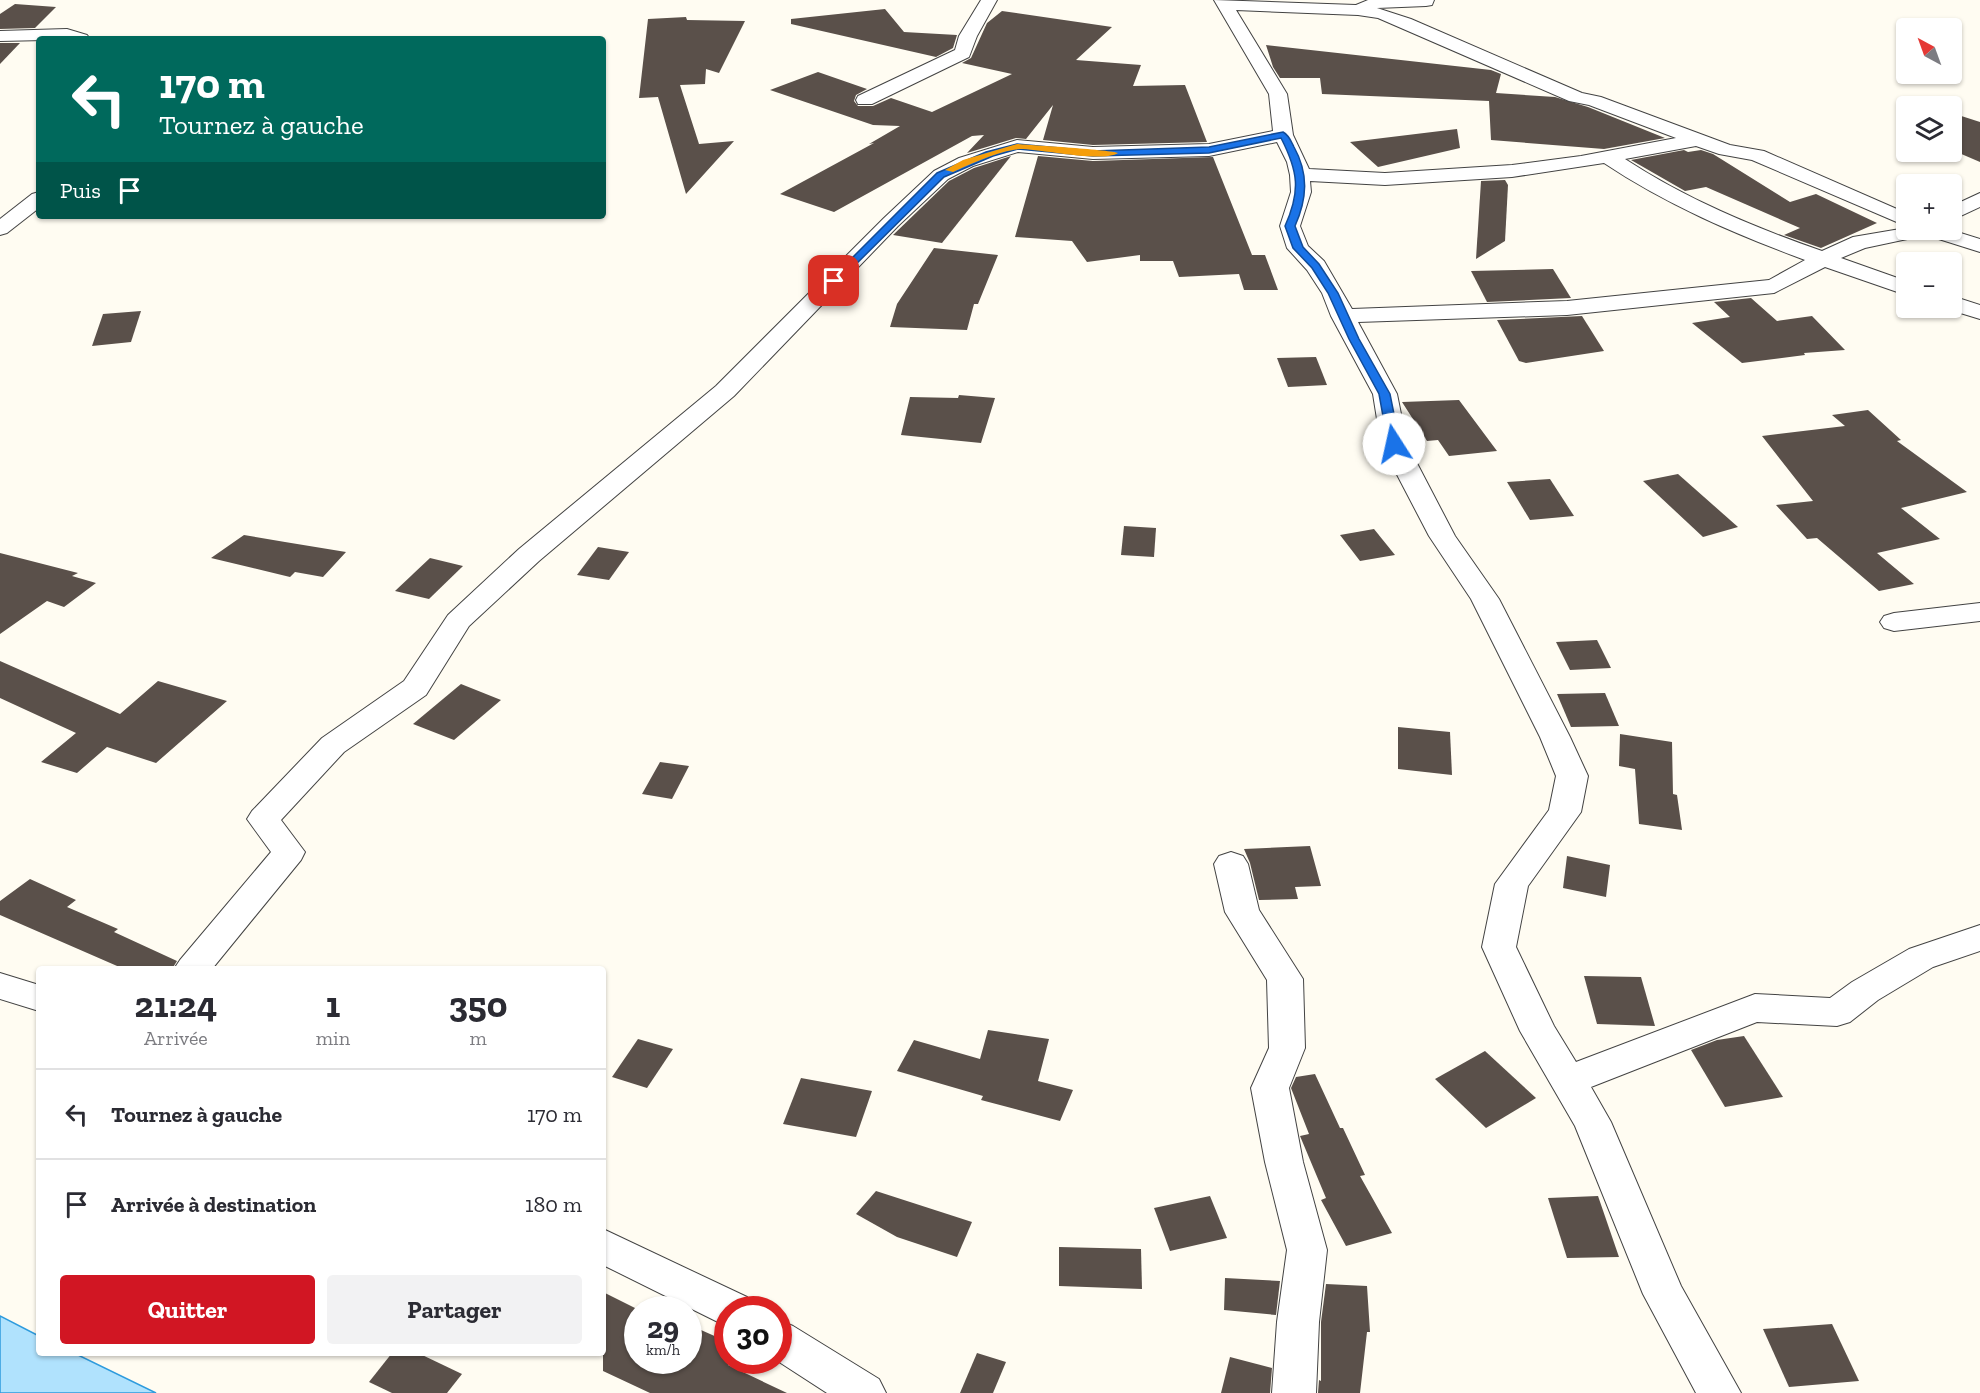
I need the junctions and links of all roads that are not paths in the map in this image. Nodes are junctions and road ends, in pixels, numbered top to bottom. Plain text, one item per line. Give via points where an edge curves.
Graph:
1 (989, 0) edge
2 (1426, 1) edge
3 (1223, 2) edge
4 (1368, 4) edge
5 (0, 36) edge
6 (73, 36) edge
7 (865, 100) dead end
8 (1283, 135) junction
9 (1700, 139) junction
10 (1606, 156) junction
11 (1300, 175) junction
12 (1980, 199) edge
13 (36, 200) edge
14 (1962, 209) edge
15 (1896, 216) edge
16 (0, 229) edge
17 (1896, 237) edge
18 (1962, 240) edge
19 (1980, 246) edge
20 (1825, 260) junction
21 (1896, 285) edge
22 (1962, 306) edge
23 (1980, 312) edge
24 (1342, 316) junction
25 (1980, 612) edge
26 (1894, 622) dead end
27 (1231, 864) dead end
28 (1980, 938) edge
29 (194, 966) edge
30 (0, 986) edge
31 (36, 997) edge
32 (1568, 1081) junction
33 (606, 1247) edge
34 (714, 1301) edge
35 (792, 1348) edge
36 (864, 1393) edge
37 (1294, 1393) edge
38 (1719, 1393) edge

1 - 7 street via 963,53
2 - 4 street
3 - 4 street
3 - 8 street via 1278,94
4 - 9 street via 1382,14 1576,98
5 - 6 street
8 - 11 street via 1298,162
8 - 29 street via 1209,150 1093,153 1017,146 966,162 941,175 725,391 529,555 458,621 415,688 333,745 263,819 289,852
9 - 10 street
9 - 15 street via 1726,150 1757,155
10 - 11 street via 1512,171 1384,179
10 - 20 street via 1681,200
11 - 24 street via 1301,192 1290,226 1298,248 1316,266
12 - 14 street
13 - 16 street
17 - 20 street via 1861,242
18 - 19 street
20 - 21 street
20 - 24 street via 1774,286 1578,307
22 - 23 street
24 - 32 street via 1385,394 1394,444 1442,536 1485,598 1572,776 1565,812 1512,884 1499,947 1538,1031
25 - 26 street
27 - 37 street via 1242,912 1285,979 1287,1048 1270,1088 1307,1250
28 - 32 street via 1921,958 1837,1012 1755,1008
30 - 31 street
32 - 38 street via 1592,1122 1664,1294
33 - 34 street
35 - 36 street

